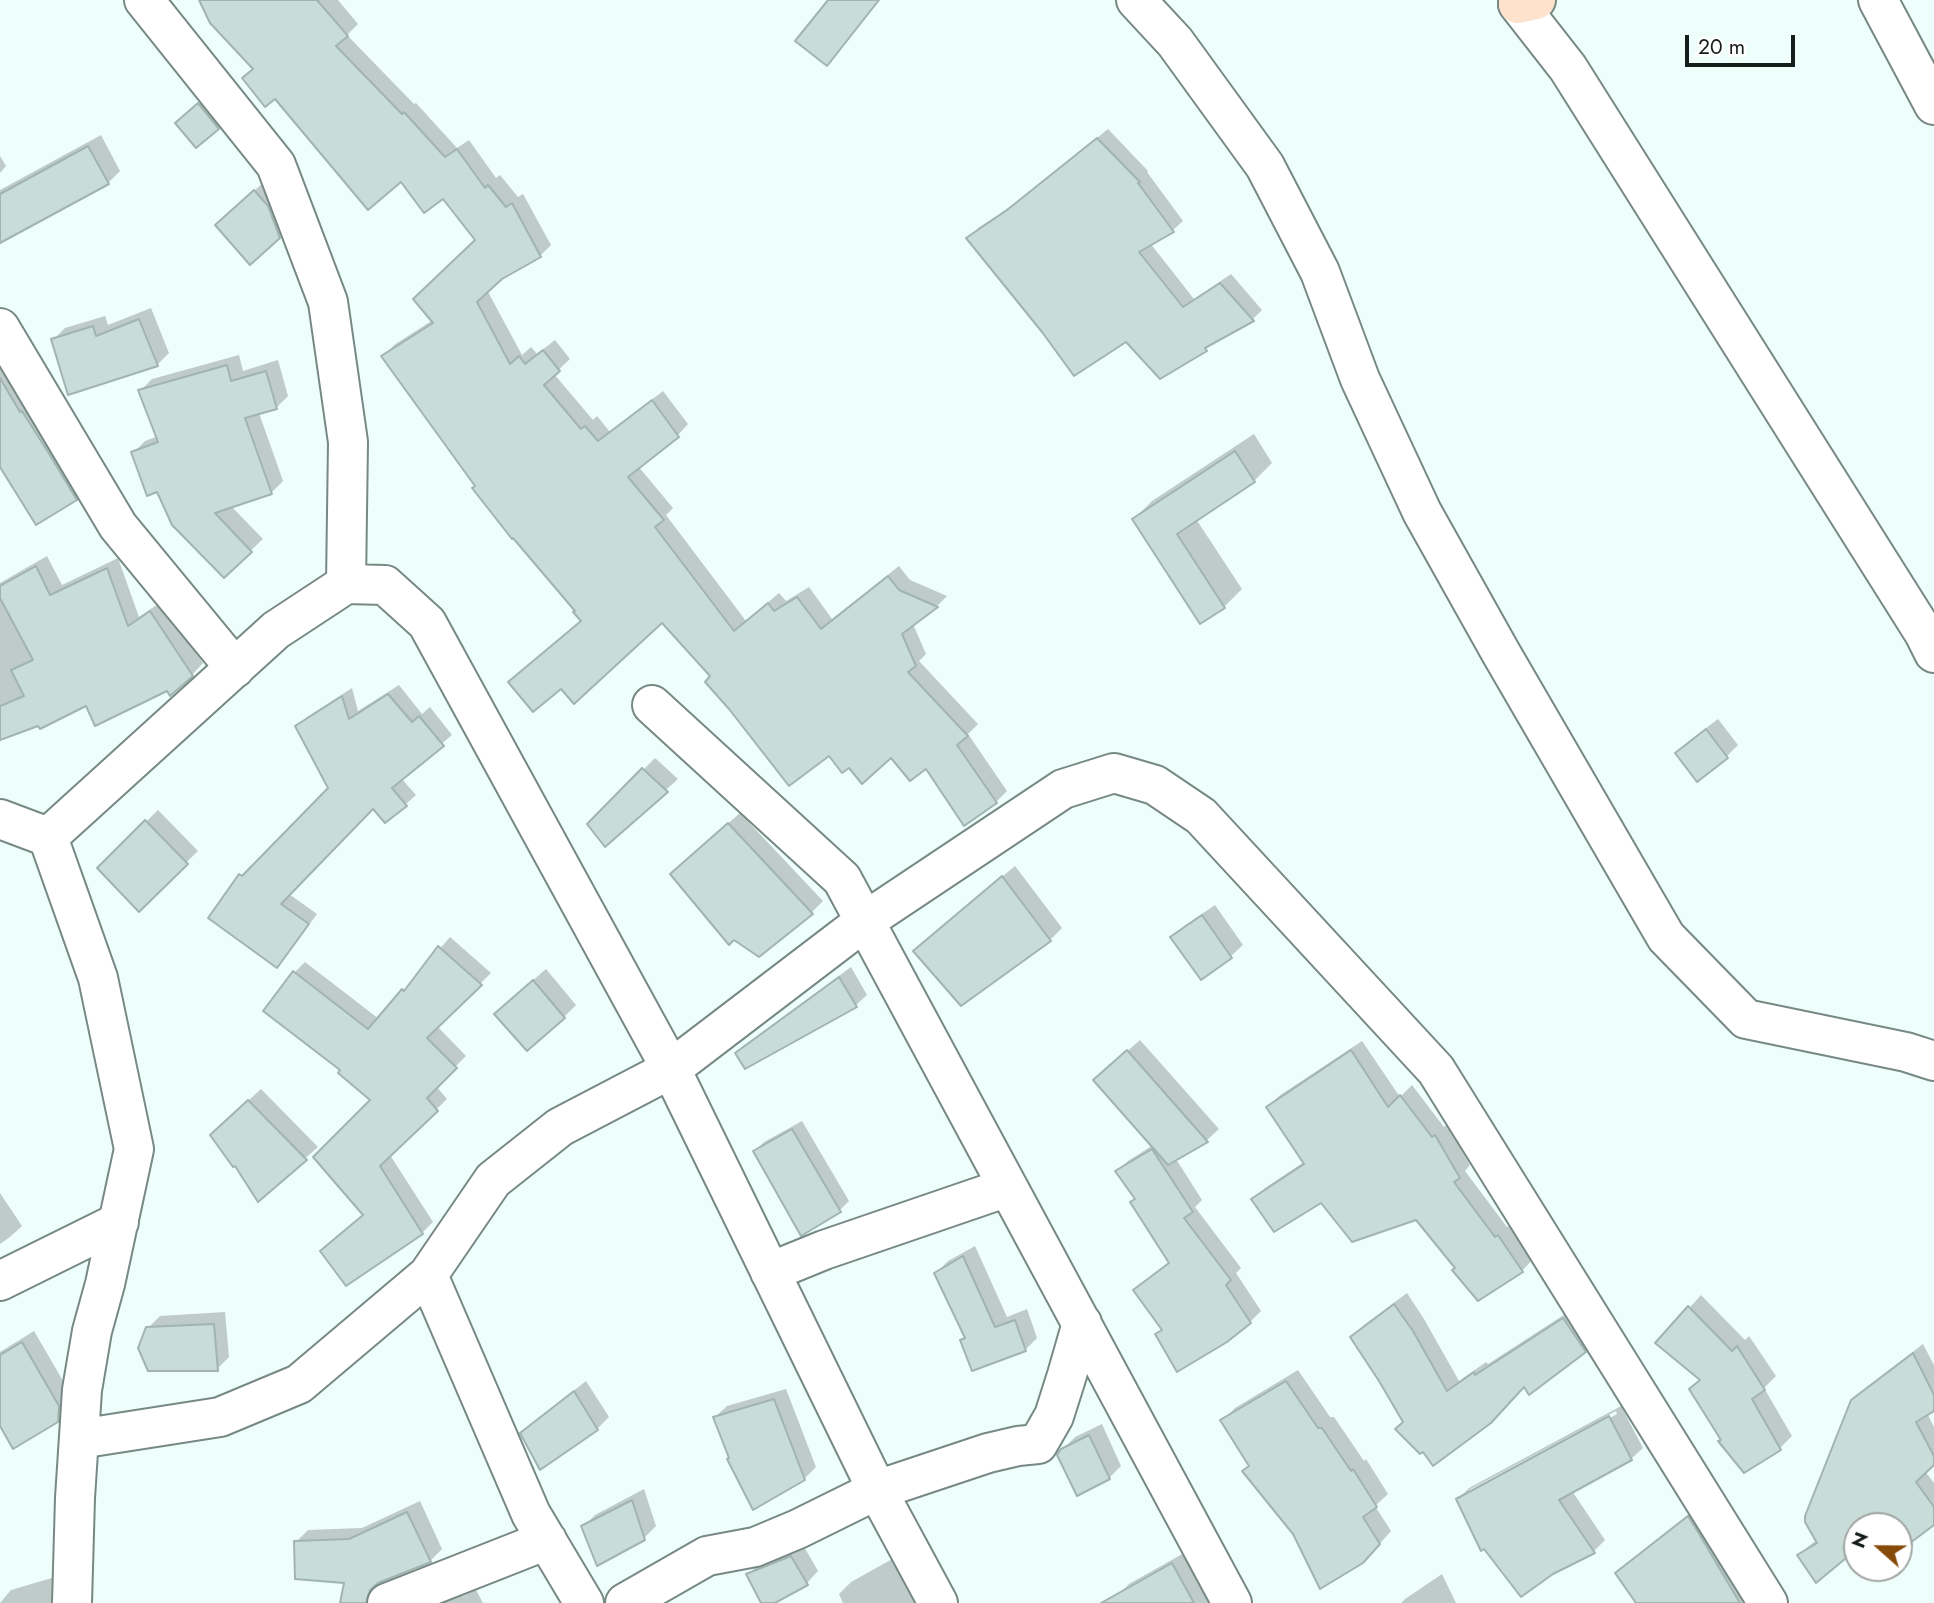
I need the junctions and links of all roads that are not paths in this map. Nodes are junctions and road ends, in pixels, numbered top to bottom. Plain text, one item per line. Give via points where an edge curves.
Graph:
1 (144, 0) edge
2 (1136, 0) edge
3 (1878, 0) edge
4 (1523, 1) edge
5 (1934, 105) edge
6 (0, 328) edge
7 (345, 584) junction
8 (1931, 638) edge
9 (235, 668) junction
10 (652, 705) dead end
11 (0, 819) edge
12 (48, 837) junction
13 (865, 921) junction
14 (1934, 1061) edge
15 (671, 1069) junction
16 (1008, 1187) junction
17 (119, 1222) junction
18 (770, 1272) junction
19 (428, 1275) junction
20 (0, 1281) edge
21 (1082, 1323) junction
22 (79, 1439) junction
23 (877, 1490) junction
24 (547, 1540) junction
25 (72, 1603) edge
26 (387, 1603) edge
27 (584, 1603) edge
28 (625, 1603) edge
29 (938, 1603) edge
30 (1232, 1603) edge
31 (1768, 1603) edge

1 - 7 street via 276,165 328,302 348,442
2 - 14 street via 1175,42 1265,166 1320,272 1360,379 1422,512 1665,937 1746,1019
3 - 5 street
4 - 8 street
6 - 9 street via 118,526
7 - 9 street via 276,630
7 - 15 street via 385,585 426,623
9 - 12 street
10 - 13 street via 842,879
11 - 12 street
12 - 17 street via 98,978 134,1149
13 - 15 street
13 - 16 street
13 - 31 street via 1063,789 1114,773 1155,785 1201,816 1436,1070
15 - 18 street
15 - 19 street via 560,1127 493,1180
16 - 18 street
16 - 21 street
17 - 20 street
17 - 22 street via 88,1355
18 - 23 street
19 - 22 street via 299,1384 220,1416
19 - 24 street via 531,1514
21 - 23 street via 1054,1416 1038,1444 988,1452
21 - 30 street
22 - 25 street
23 - 28 street via 755,1547 707,1556
23 - 29 street
24 - 26 street
24 - 27 street

